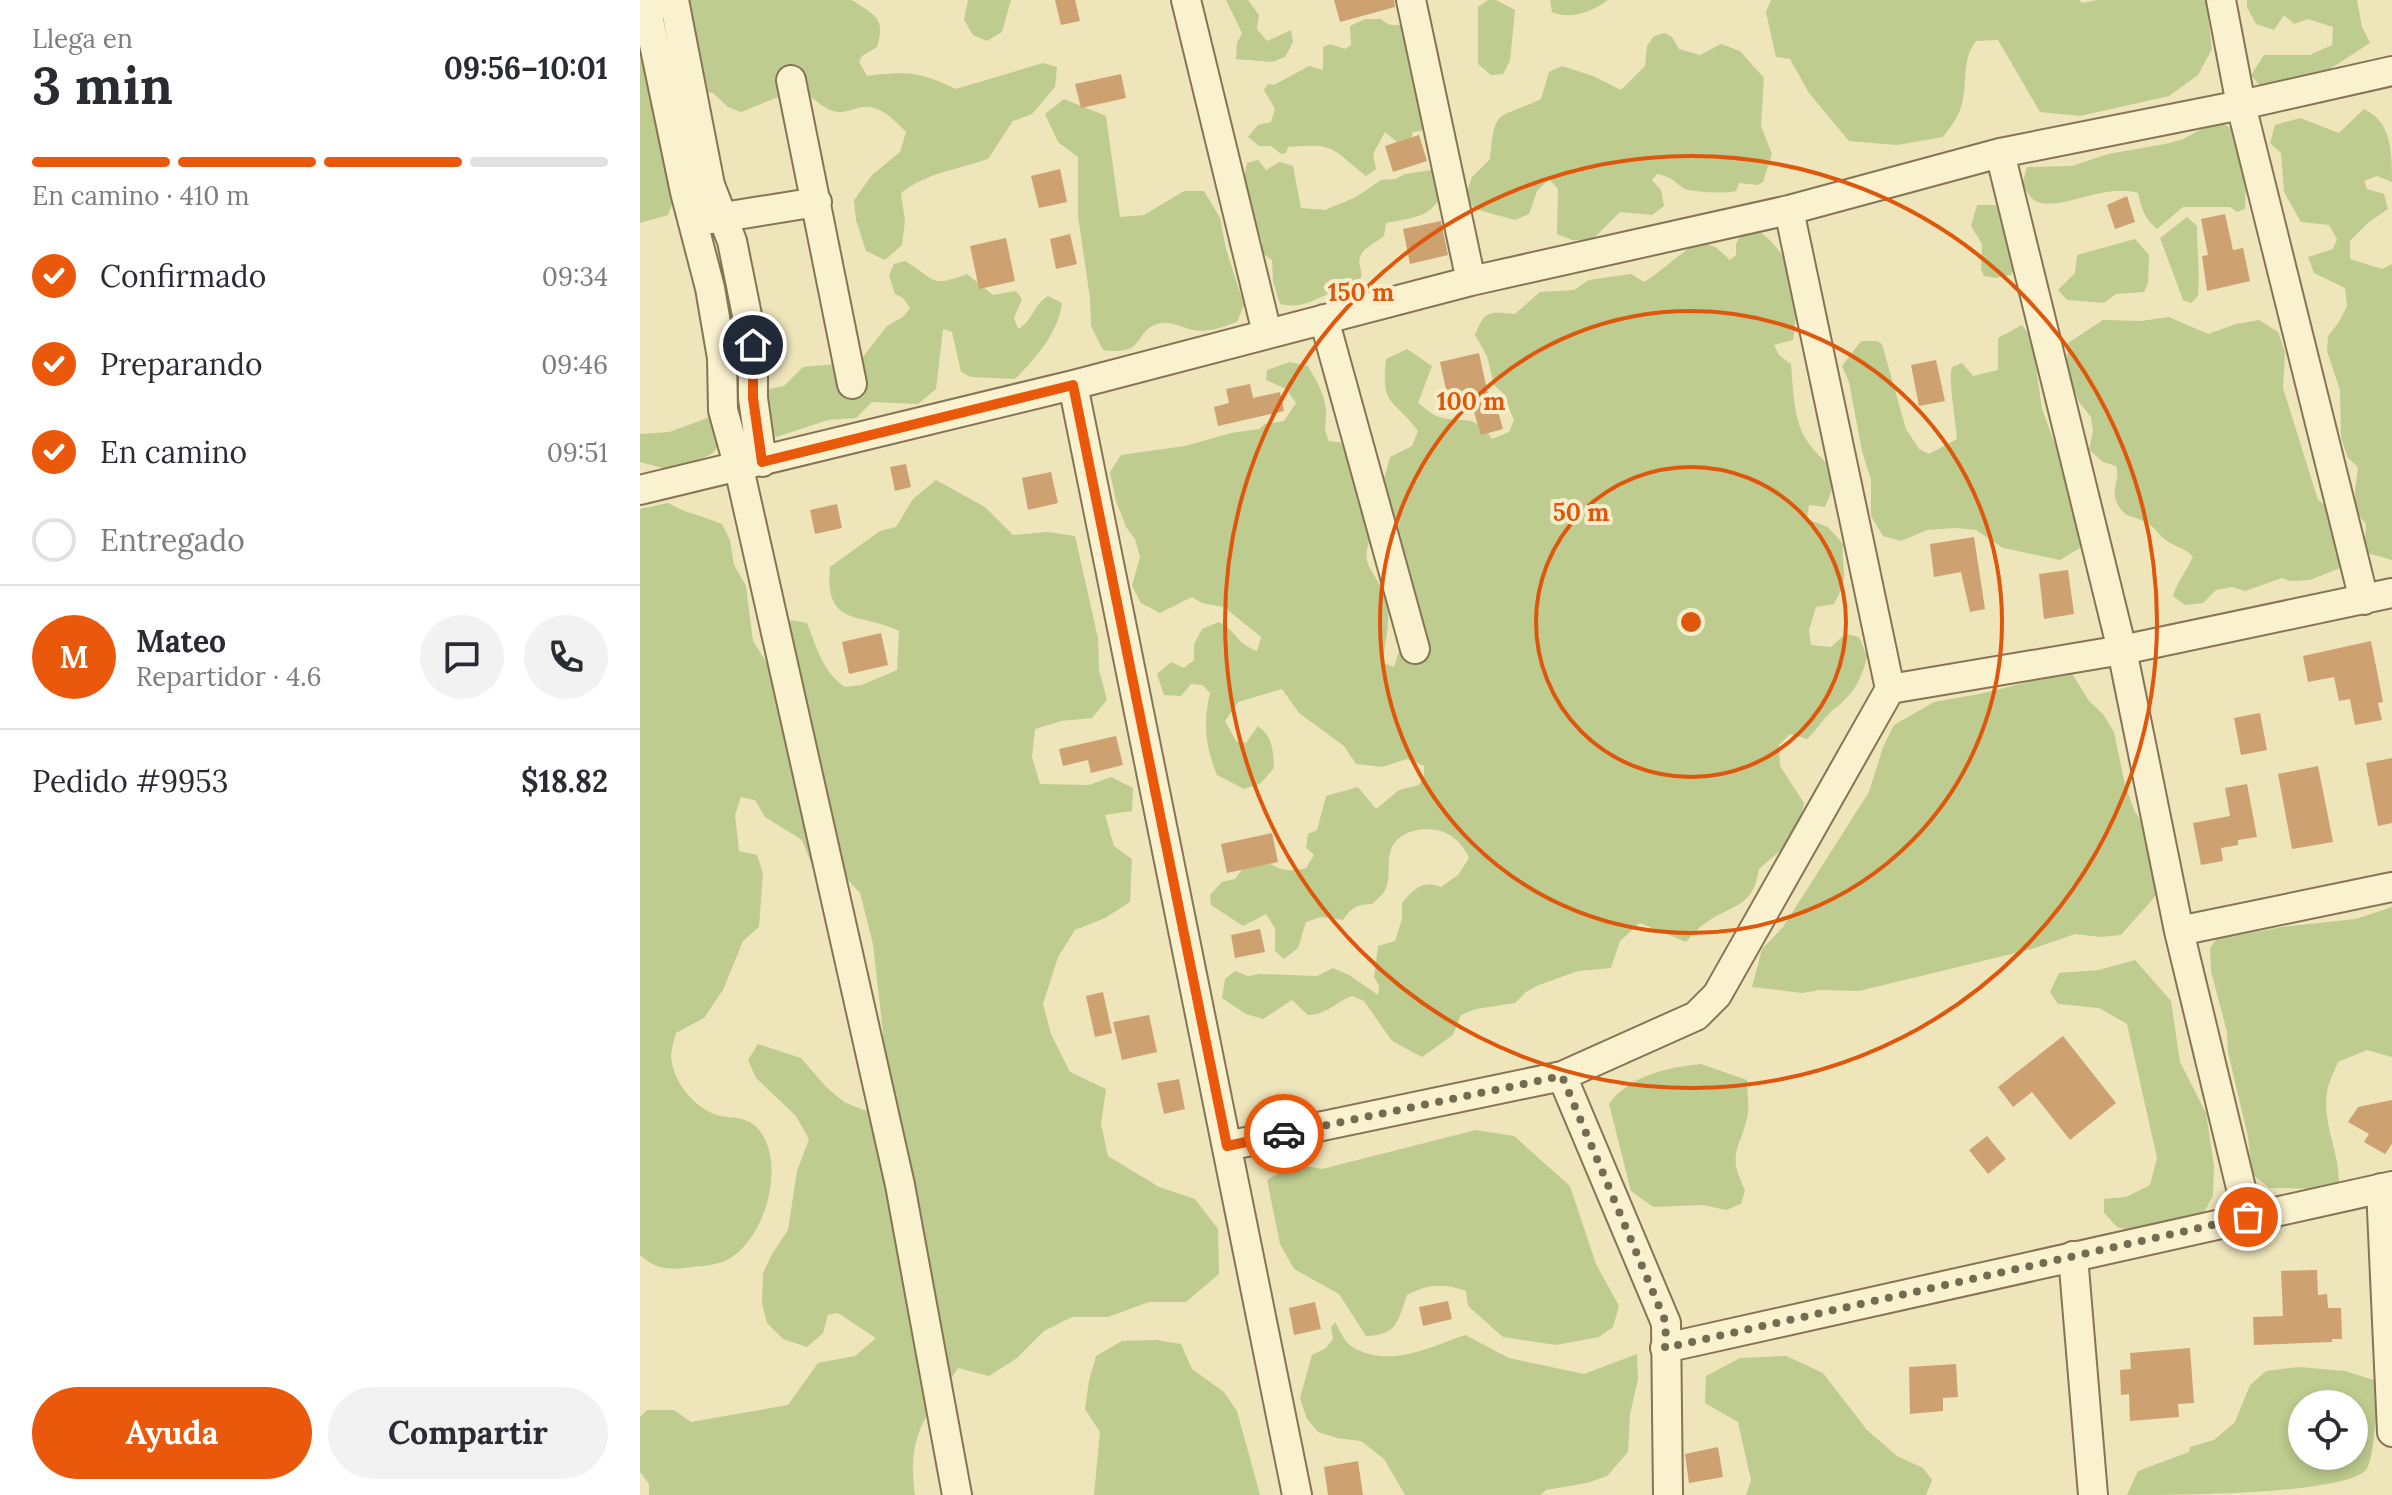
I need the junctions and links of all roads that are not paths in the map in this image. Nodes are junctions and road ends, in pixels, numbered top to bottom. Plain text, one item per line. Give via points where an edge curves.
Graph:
1 (649, 0) edge
2 (674, 0) edge
3 (1186, 0) edge
4 (1411, 0) edge
5 (2221, 0) edge
6 (2392, 71) edge
7 (791, 80) dead end
8 (2241, 105) junction
9 (2000, 153) junction
10 (817, 202) junction
11 (1789, 210) junction
12 (723, 217) junction
13 (692, 222) junction
14 (1471, 281) junction
15 (1324, 319) junction
16 (1267, 333) junction
17 (852, 384) dead end
18 (1073, 385) junction
19 (751, 465) junction
20 (640, 490) edge
21 (2392, 593) edge
22 (2364, 600) junction
23 (1415, 649) dead end
24 (2122, 650) junction
25 (1890, 689) junction
26 (2392, 887) edge
27 (2179, 931) junction
28 (1562, 1076) junction
29 (1227, 1146) junction
30 (2386, 1187) edge
31 (2248, 1217) junction
32 (2073, 1256) junction
33 (1665, 1348) junction
34 (2392, 1432) edge
35 (957, 1495) edge
36 (1297, 1495) edge
37 (1668, 1495) edge
38 (2093, 1495) edge

1 - 13 street
2 - 12 street via 710,185
3 - 16 street
4 - 14 street
5 - 8 street
6 - 8 street
7 - 10 street
8 - 9 street
8 - 22 street
9 - 11 street
9 - 24 street
10 - 12 street
10 - 17 street
11 - 14 street
11 - 25 street
12 - 13 street
12 - 19 street via 753,345
13 - 19 street via 722,358 723,410
14 - 15 street
15 - 16 street
15 - 23 street
16 - 18 street
18 - 19 street
18 - 29 street
19 - 20 street
19 - 35 street via 900,1185
21 - 22 street
22 - 24 street
24 - 25 street
24 - 27 street
25 - 28 street via 1717,995 1696,1016
26 - 27 street
27 - 31 street
28 - 29 street
28 - 33 street via 1666,1323
29 - 36 street
30 - 31 street
30 - 34 street
31 - 32 street
32 - 33 street
32 - 38 street
33 - 37 street

